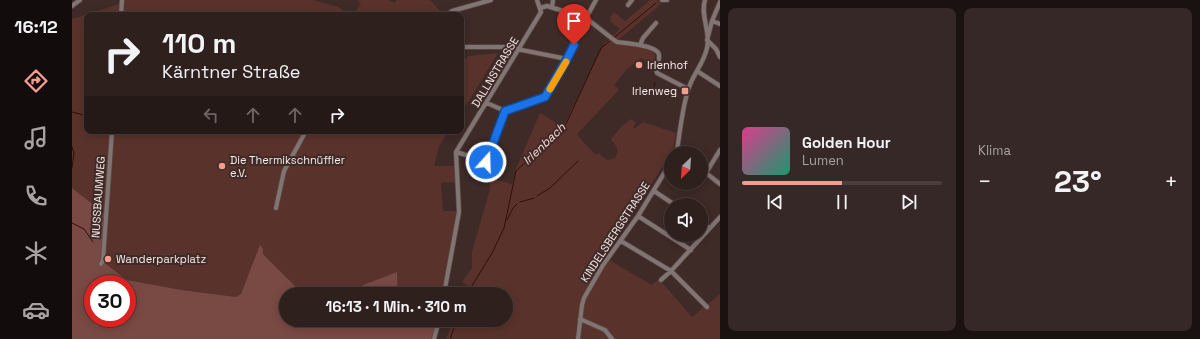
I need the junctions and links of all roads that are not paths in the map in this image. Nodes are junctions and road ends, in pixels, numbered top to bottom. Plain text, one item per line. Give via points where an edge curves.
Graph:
1 (80, 0) edge
2 (122, 0) edge
3 (491, 0) edge
4 (537, 0) edge
5 (553, 0) edge
6 (596, 0) edge
7 (632, 0) edge
8 (662, 0) edge
9 (667, 0) edge
10 (705, 0) edge
11 (720, 2) edge
12 (628, 5) dead end
13 (72, 6) edge
14 (552, 7) junction
15 (540, 8) junction
16 (121, 12) edge
17 (451, 12) edge
18 (586, 18) junction
19 (712, 21) junction
20 (656, 22) dead end
21 (720, 24) edge
22 (707, 40) junction
23 (640, 45) junction
24 (464, 47) edge
25 (519, 49) junction
26 (720, 57) edge
27 (567, 59) junction
28 (697, 71) junction
29 (720, 86) edge
30 (688, 89) junction
31 (487, 103) junction
32 (505, 111) junction
33 (112, 134) edge
34 (304, 134) edge
35 (679, 146) edge
36 (720, 150) edge
37 (456, 152) junction
38 (708, 170) edge
39 (664, 174) edge
40 (708, 175) edge
41 (720, 184) edge
42 (654, 191) junction
43 (664, 198) edge
44 (276, 208) dead end
45 (638, 216) junction
46 (720, 217) edge
47 (709, 228) joint
48 (621, 241) junction
49 (690, 250) junction
50 (101, 264) dead end
51 (671, 271) junction
52 (661, 280) dead end
53 (445, 287) edge
54 (707, 307) dead end
55 (580, 318) junction
56 (437, 327) edge
57 (434, 339) edge
58 (578, 339) edge
59 (612, 339) edge

1 - 13 street
2 - 16 street
3 - 17 street
4 - 15 street
5 - 14 street
6 - 18 street
7 - 12 street
8 - 9 street
10 - 22 street via 703,14
11 - 19 street
14 - 15 street
14 - 18 street
15 - 25 street, DALLNSTRASSE via 541,12
18 - 23 street via 617,42
18 - 27 street
19 - 21 street
19 - 22 street
20 - 23 street
22 - 26 street
22 - 28 street via 707,50
23 - 30 street via 658,52 657,73
24 - 25 street
25 - 27 street
25 - 31 street, DALLNSTRASSE
27 - 32 street via 545,97
28 - 29 street
28 - 30 street
30 - 35 street
31 - 32 street
31 - 37 street, DALLNSTRASSE
32 - 37 street via 486,162
33 - 50 street, NUSSBAUMWEG
34 - 44 street via 284,171
36 - 38 street
37 - 53 street via 459,212
39 - 42 street, KINDELSBERGSTRASSE
40 - 41 street
42 - 43 street
42 - 45 street, KINDELSBERGSTRASSE
45 - 48 street, KINDELSBERGSTRASSE
45 - 49 street
46 - 47 street
47 - 49 street
48 - 51 street
48 - 55 street, KINDELSBERGSTRASSE via 603,265 584,298
49 - 51 street
51 - 52 street
51 - 54 street
55 - 58 street, KINDELSBERGSTRASSE
55 - 59 street via 605,330
56 - 57 street

